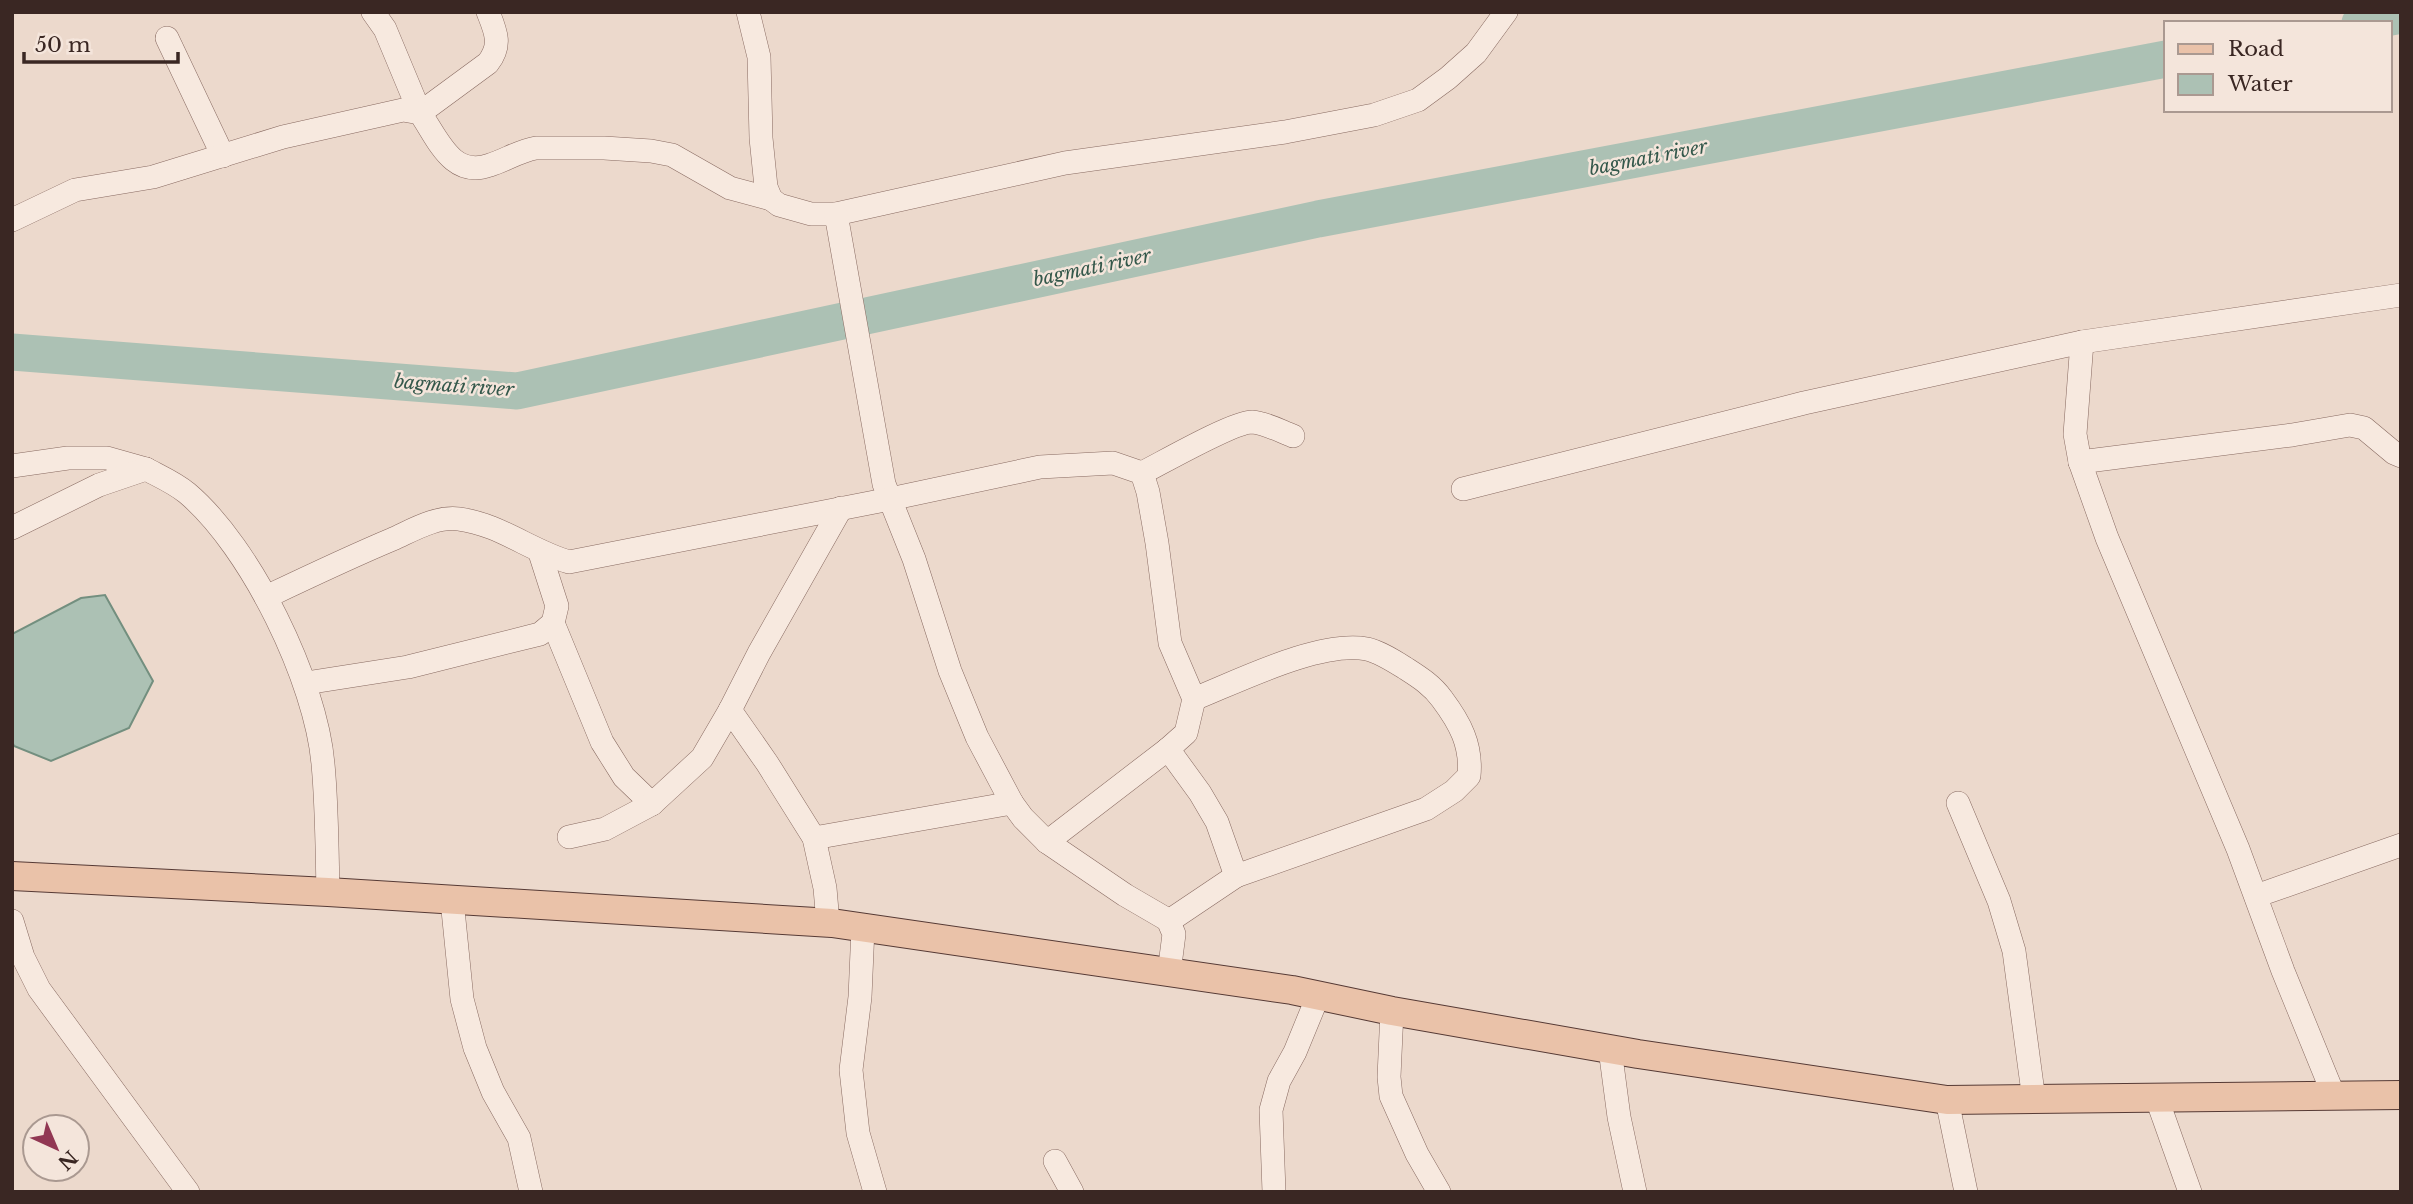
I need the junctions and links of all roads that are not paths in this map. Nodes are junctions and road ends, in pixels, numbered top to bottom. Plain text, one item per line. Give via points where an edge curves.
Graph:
1 (488, 12) edge
2 (748, 12) edge
3 (1506, 12) edge
4 (374, 13) edge
5 (167, 38) dead end
6 (420, 113) junction
7 (223, 156) junction
8 (771, 200) junction
9 (836, 214) junction
10 (12, 220) edge
11 (2401, 295) edge
12 (2082, 342) junction
13 (1293, 436) dead end
14 (2401, 456) edge
15 (2080, 462) junction
16 (12, 466) edge
17 (146, 469) junction
18 (1142, 473) junction
19 (1462, 489) dead end
20 (887, 492) junction
21 (841, 508) junction
22 (12, 528) edge
23 (540, 553) junction
24 (266, 597) junction
25 (553, 623) junction
26 (306, 683) junction
27 (1194, 699) junction
28 (730, 710) junction
29 (1168, 749) junction
30 (1012, 803) junction
31 (1958, 803) dead end
32 (652, 804) junction
33 (569, 837) dead end
34 (814, 838) junction
35 (1048, 842) junction
36 (2401, 845) edge
37 (12, 876) edge
38 (1236, 876) junction
39 (328, 892) junction
40 (2256, 896) junction
41 (452, 900) junction
42 (12, 921) edge
43 (1168, 921) junction
44 (828, 923) junction
45 (863, 928) junction
46 (1169, 972) junction
47 (1318, 996) junction
48 (1392, 1011) junction
49 (1610, 1049) junction
50 (2401, 1095) edge
51 (2334, 1096) junction
52 (2157, 1099) junction
53 (1947, 1100) junction
54 (2034, 1100) junction
55 (1055, 1161) dead end
56 (188, 1192) edge
57 (531, 1192) edge
58 (875, 1192) edge
59 (1072, 1192) edge
60 (1274, 1192) edge
61 (1439, 1192) edge
62 (1635, 1192) edge
63 (1966, 1192) edge
64 (2190, 1192) edge

1 - 6 street via 495,32 495,53
2 - 8 street via 759,57 761,138
3 - 9 street via 1476,53 1448,78 1418,100 1374,115 1065,163
4 - 6 street
5 - 7 street
6 - 7 street via 403,110 283,137
6 - 8 street via 461,167 474,170 536,148 651,151 672,155 730,188
7 - 10 street via 153,177 75,190
8 - 9 street via 811,214
9 - 20 street
11 - 12 street
12 - 15 street via 2075,434
12 - 19 street via 1804,403
13 - 18 street via 1249,422
14 - 15 street via 2364,428 2350,425
15 - 40 street via 2107,538
16 - 17 street via 107,458
17 - 22 street via 99,485
17 - 24 street via 185,491 209,513
18 - 20 street via 1113,463 1040,467
18 - 27 street via 1170,643
20 - 21 street
20 - 30 street via 950,671 977,737
21 - 23 street via 569,562
21 - 28 street
23 - 24 street via 494,528 458,519 434,521
23 - 25 street via 557,606
24 - 26 street
25 - 26 street via 540,634 408,667
25 - 32 street via 601,742 624,777
26 - 39 street via 323,763
27 - 29 street via 1185,733
27 - 38 street via 1337,648 1368,649 1435,690 1464,733 1471,758 1469,776 1426,809
28 - 32 street via 702,758
28 - 34 street
29 - 35 street
29 - 38 street via 1217,822
30 - 34 street
30 - 35 street
31 - 54 street via 1999,901 2014,951
32 - 33 street via 606,829
34 - 44 street
35 - 43 street
36 - 40 street
37 - 39 main road
38 - 43 street
39 - 41 main road
40 - 51 street
41 - 44 main road
41 - 57 street via 462,999 471,1036 492,1091 519,1138
42 - 56 street via 39,989
43 - 46 street via 1174,934
44 - 45 main road
45 - 46 main road
45 - 58 street via 851,1070 858,1133
46 - 47 main road
47 - 48 main road
47 - 60 street via 1279,1080 1271,1110
48 - 49 main road
48 - 61 street via 1391,1096
49 - 53 main road
49 - 62 street
50 - 51 main road
51 - 52 main road
52 - 54 main road
52 - 64 street
53 - 54 main road
53 - 63 street
55 - 59 street

